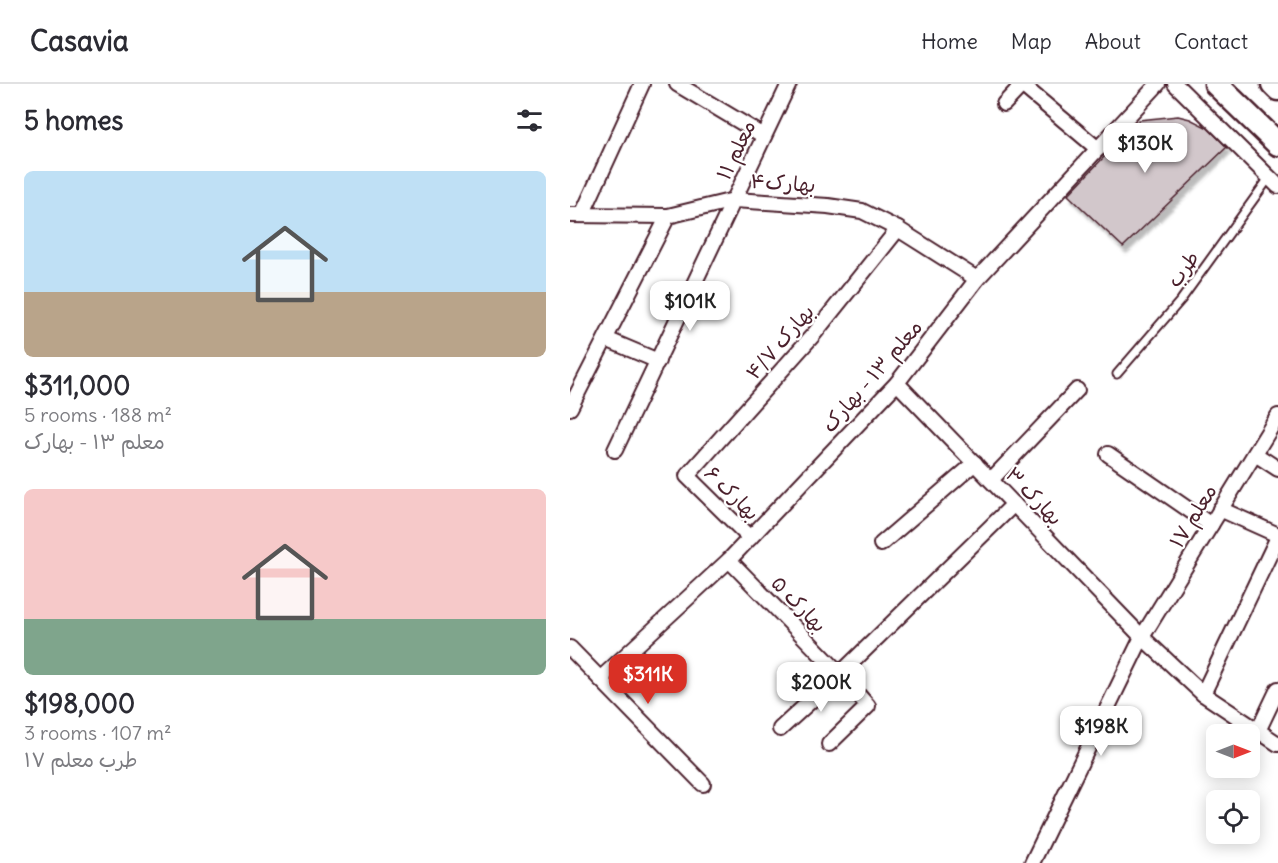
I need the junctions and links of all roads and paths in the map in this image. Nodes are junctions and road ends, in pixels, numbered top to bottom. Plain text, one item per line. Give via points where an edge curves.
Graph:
1 (642, 84) edge
2 (677, 84) edge
3 (789, 84) edge
4 (1023, 84) edge
5 (1158, 84) edge
6 (1175, 84) edge
7 (1216, 84) edge
8 (1273, 84) edge
9 (1278, 89) edge
10 (1004, 104) dead end
11 (764, 136) junction
12 (1278, 144) edge
13 (1098, 149) junction
14 (1274, 182) edge
15 (734, 200) junction
16 (576, 215) edge
17 (668, 216) junction
18 (898, 229) junction
19 (977, 279) junction
20 (606, 339) junction
21 (658, 361) junction
22 (1117, 374) dead end
23 (897, 383) junction
24 (1077, 390) dead end
25 (570, 408) edge
26 (1278, 416) edge
27 (615, 450) dead end
28 (1108, 454) dead end
29 (1255, 454) junction
30 (975, 463) junction
31 (1278, 469) edge
32 (687, 476) joint
33 (991, 480) junction
34 (1014, 504) junction
35 (1220, 510) junction
36 (1211, 525) junction
37 (1278, 536) edge
38 (750, 538) junction
39 (881, 544) dead end
40 (729, 560) junction
41 (1142, 637) junction
42 (570, 648) edge
43 (840, 674) junction
44 (600, 679) junction
45 (1278, 689) edge
46 (1203, 694) junction
47 (1248, 724) edge
48 (1260, 727) edge
49 (780, 729) dead end
50 (1260, 732) edge
51 (829, 744) dead end
52 (1278, 744) edge
53 (703, 784) dead end
54 (1032, 863) edge

1 - 16 street
2 - 11 street
3 - 11 street, معلم ۱۱
4 - 10 street
4 - 13 street
5 - 13 street, معلم ۱۳ - بهارک
6 - 14 street
7 - 12 main road
8 - 9 main road
11 - 15 street, معلم ۱۱
13 - 19 street, معلم ۱۳ - بهارک
14 - 22 lane, طرب
15 - 17 street, بهارک۴
15 - 18 street, بهارک۴ via 862,212
15 - 21 street, معلم ۱۱
16 - 17 street, بهارک۴
17 - 20 street
18 - 19 street, بهارک۴
18 - 32 street, بهارک ۴/۷ via 814,334
19 - 23 street, معلم ۱۳ - بهارک
20 - 21 street
20 - 25 street
21 - 27 street, معلم ۱۱
23 - 30 street, بهارک ۳
23 - 38 street, معلم ۱۳ - بهارک
24 - 33 street
26 - 29 street, معلم ۱۷
28 - 36 street
29 - 31 street
29 - 35 street, معلم ۱۷
30 - 33 street, بهارک ۳
30 - 39 street
32 - 38 street, بهارک ۶
33 - 34 street, بهارک ۳
34 - 41 street, بهارک ۳
34 - 43 street
35 - 36 street, معلم ۱۷
35 - 37 street
36 - 41 street, معلم ۱۷
37 - 46 street
38 - 40 street, معلم ۱۳ - بهارک
40 - 43 street, بهارک ۵
40 - 44 street, معلم ۱۳ - بهارک
41 - 46 street, بهارک ۳
41 - 54 street, معلم ۱۷
42 - 44 street
43 - 49 street
43 - 51 street, بهارک ۵ via 868,706
44 - 53 street
45 - 48 street
46 - 47 street, بهارک ۳
50 - 52 street, بهارک ۳

